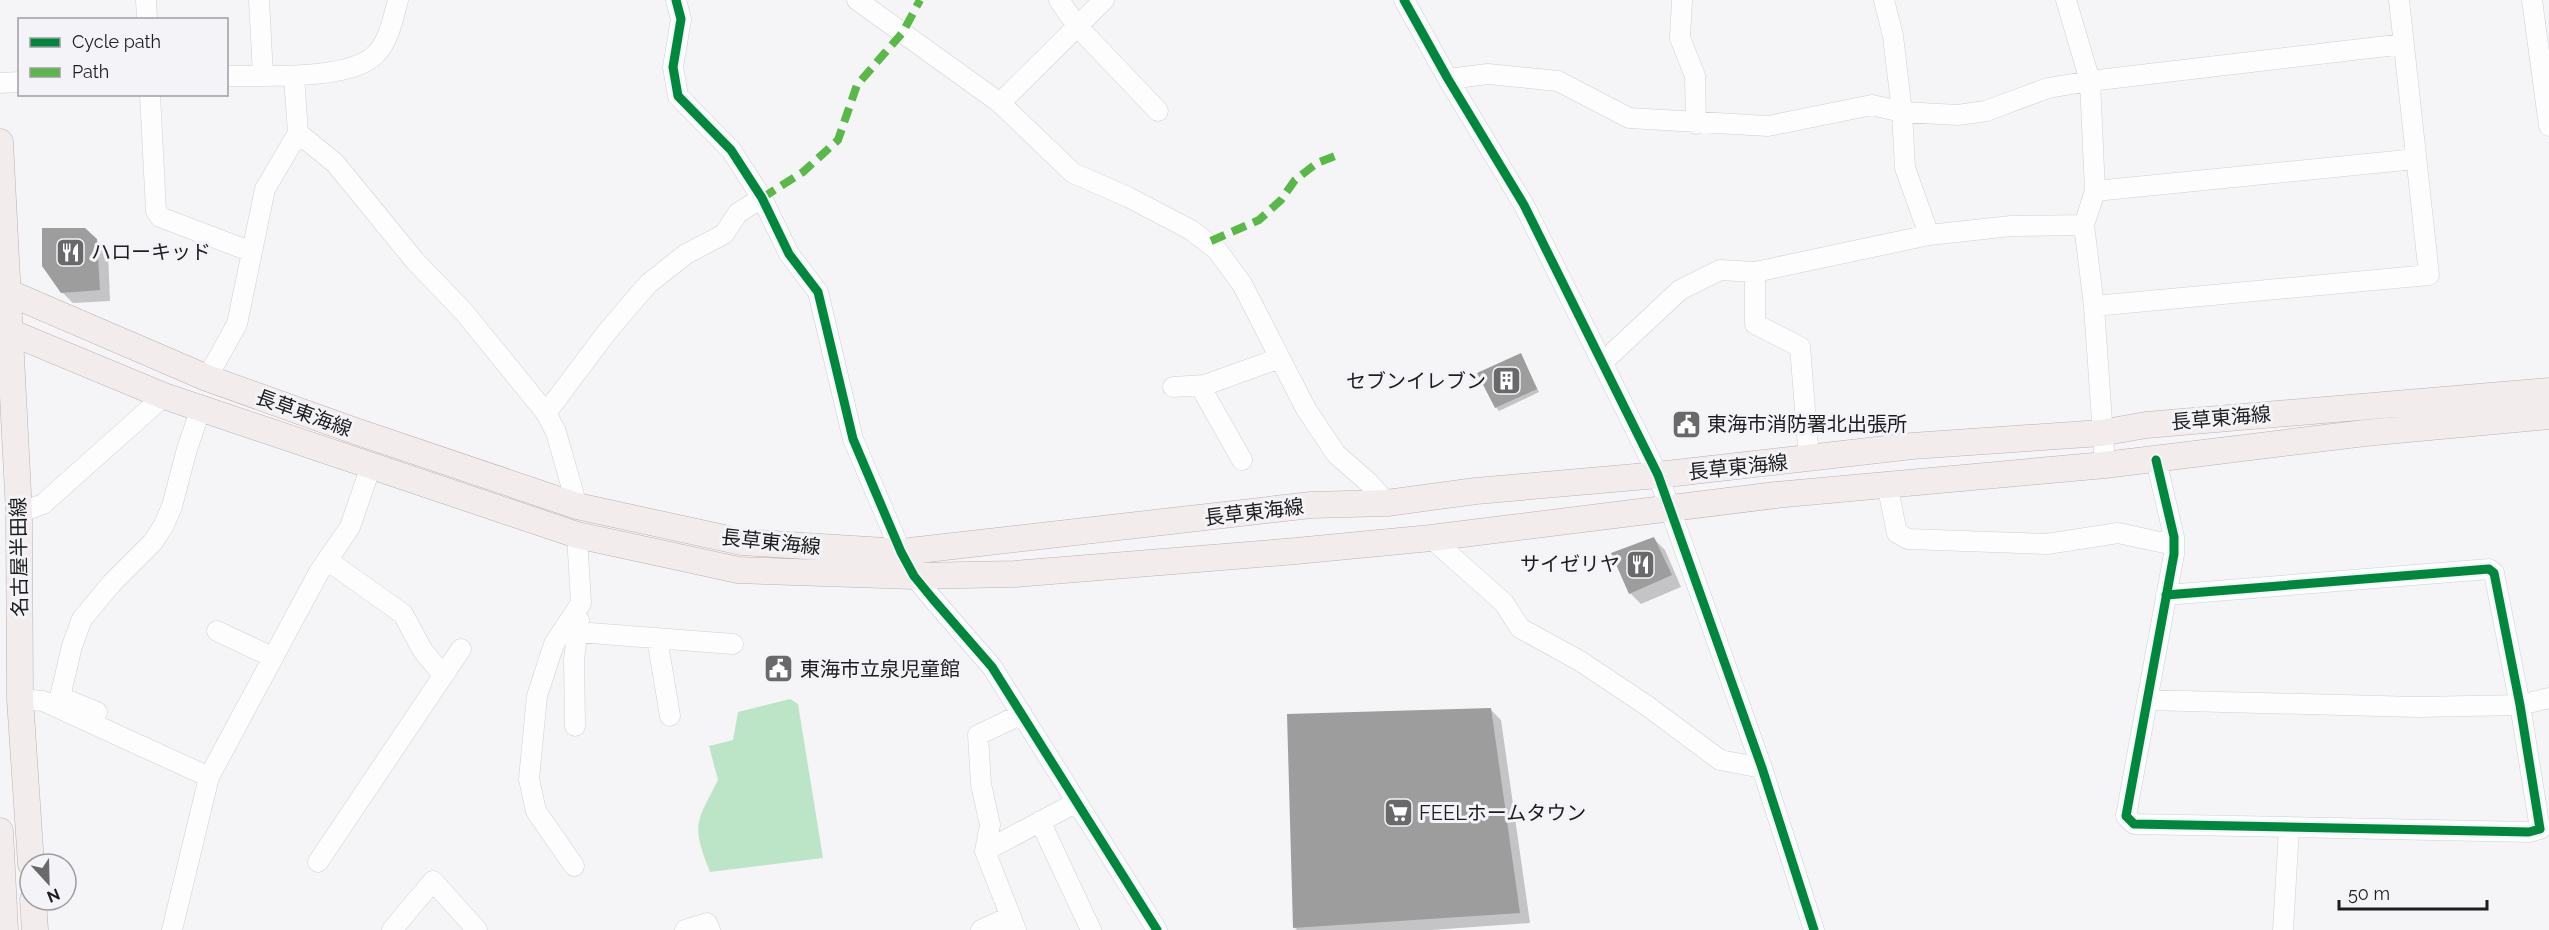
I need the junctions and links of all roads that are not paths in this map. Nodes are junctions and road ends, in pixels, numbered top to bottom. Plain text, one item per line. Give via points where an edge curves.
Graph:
1 (146, 0) edge
2 (259, 0) edge
3 (398, 0) edge
4 (676, 0) edge
5 (857, 0) edge
6 (1059, 0) edge
7 (1104, 0) edge
8 (1404, 0) edge
9 (1682, 0) edge
10 (1884, 0) edge
11 (2066, 0) edge
12 (2399, 0) edge
13 (2532, 0) edge
14 (147, 18) edge
15 (1077, 26) junction
16 (2404, 44) junction
17 (263, 75) junction
18 (228, 76) edge
19 (294, 77) junction
20 (1448, 79) junction
21 (2090, 81) junction
22 (18, 82) edge
23 (0, 83) edge
24 (150, 96) edge
25 (1000, 103) junction
26 (1158, 111) dead end
27 (1902, 112) junction
28 (1696, 124) junction
29 (2549, 126) edge
30 (298, 133) junction
31 (0, 142) edge
32 (2416, 159) junction
33 (2095, 191) junction
34 (762, 198) junction
35 (2084, 225) junction
36 (1929, 235) junction
37 (252, 252) junction
38 (1755, 272) junction
39 (4, 291) edge
40 (2094, 306) junction
41 (5, 331) edge
42 (1280, 358) junction
43 (1604, 361) junction
44 (207, 378) junction
45 (1205, 385) junction
46 (1173, 387) dead end
47 (2549, 391) edge
48 (164, 396) junction
49 (201, 408) junction
50 (546, 413) junction
51 (2549, 416) edge
52 (2101, 433) junction
53 (1809, 459) junction
54 (1242, 460) dead end
55 (2156, 460) junction
56 (2105, 465) junction
57 (371, 466) junction
58 (1658, 475) junction
59 (1887, 484) junction
60 (1387, 502) junction
61 (577, 506) junction
62 (1670, 507) junction
63 (19, 513) junction
64 (577, 535) junction
65 (1431, 538) junction
66 (2174, 545) junction
67 (901, 552) junction
68 (327, 560) junction
69 (914, 576) junction
70 (2166, 595) junction
71 (581, 603) junction
72 (217, 631) dead end
73 (577, 632) junction
74 (657, 638) junction
75 (733, 644) dead end
76 (461, 649) dead end
77 (272, 657) junction
78 (443, 675) junction
79 (2549, 698) edge
80 (20, 699) junction
81 (2148, 700) junction
82 (2520, 705) junction
83 (1022, 714) junction
84 (670, 716) dead end
85 (92, 723) junction
86 (575, 726) dead end
87 (1762, 768) junction
88 (209, 777) junction
89 (1077, 802) junction
90 (1040, 821) junction
91 (2289, 829) junction
92 (0, 831) edge
93 (986, 851) junction
94 (30, 852) edge
95 (318, 862) dead end
96 (574, 866) dead end
97 (34, 912) edge
98 (1013, 923) edge
99 (5, 930) edge
100 (35, 930) edge
101 (172, 930) edge
102 (392, 930) edge
103 (477, 930) edge
104 (685, 930) edge
105 (710, 930) edge
106 (981, 930) edge
107 (1091, 930) edge
108 (1157, 930) edge
109 (1814, 930) edge
110 (2283, 930) edge

1 - 14 street
2 - 17 street
3 - 19 street via 389,31 375,55 357,66
4 - 34 street via 681,19 673,67 678,96 731,150
5 - 25 street
6 - 15 street
7 - 15 street
8 - 20 street
9 - 28 street via 1680,38 1695,76
10 - 27 street via 1893,36
11 - 21 street
12 - 16 street
13 - 29 street
15 - 25 street
15 - 26 street
16 - 21 street
16 - 32 street
17 - 18 street
17 - 19 street
19 - 30 street
20 - 28 street via 1488,74 1558,81 1629,118
20 - 43 street via 1524,205
21 - 27 street via 2048,88 1986,111 1958,115
21 - 33 street
22 - 23 street
24 - 37 street via 156,211 160,217
25 - 42 street via 1073,173 1191,230 1217,250 1242,284
27 - 28 street via 1872,105 1768,126
27 - 36 street via 1905,168
30 - 37 street via 265,189
30 - 50 street via 335,163
31 - 39 main road, 名古屋半田線
32 - 33 street
32 - 40 street via 2429,275
33 - 35 street
34 - 50 street via 738,213 724,234 686,254 648,284
34 - 67 street via 789,254 818,292 853,439
35 - 36 street via 2011,226
35 - 40 street
36 - 38 street
37 - 44 street via 237,324
38 - 43 street via 1720,270 1680,290
38 - 53 street via 1755,324 1800,347
39 - 41 main road, 名古屋半田線
39 - 44 main road, 長草東海線
40 - 52 street
41 - 48 main road, 長草東海線
41 - 63 main road, 名古屋半田線
42 - 45 street
42 - 60 street via 1306,409 1336,454
43 - 58 street
44 - 61 main road, 長草東海線
45 - 46 street
45 - 54 street via 1204,393
47 - 52 main road, 長草東海線 via 2146,424
48 - 49 main road, 長草東海線
48 - 63 street via 43,504
49 - 57 main road, 長草東海線
49 - 85 street via 164,525 82,619 72,646 60,697 97,712
50 - 61 street via 556,432
51 - 55 main road, 長草東海線 via 2365,433
52 - 53 main road, 長草東海線 via 1912,446
52 - 56 street
53 - 58 main road, 長草東海線
55 - 56 main road, 長草東海線
55 - 66 street
56 - 59 main road, 長草東海線
57 - 64 main road, 長草東海線
57 - 68 street via 350,527
58 - 60 main road, 長草東海線 via 1476,490
58 - 62 street
59 - 62 main road, 長草東海線
59 - 66 street via 1898,533 1908,539 2047,544 2118,533
60 - 67 main road, 長草東海線 via 1311,505
61 - 67 main road, 長草東海線 via 742,542
62 - 65 main road, 長草東海線
62 - 87 street
63 - 80 main road, 名古屋半田線
64 - 69 main road, 長草東海線 via 738,570
64 - 71 street
65 - 69 main road, 長草東海線 via 1015,574
65 - 87 street via 1504,603 1520,628 1580,661 1720,760
66 - 70 street
67 - 69 street
68 - 77 street
68 - 78 street via 403,614 423,651
69 - 83 street via 992,667
70 - 81 street
70 - 82 street via 2489,569 2494,573
71 - 73 street
71 - 96 street via 554,644 537,696 529,778 536,811
72 - 77 street
73 - 74 street
73 - 86 street
74 - 75 street
74 - 84 street
76 - 78 street
77 - 88 street
78 - 95 street
79 - 82 street
80 - 85 street via 43,701
80 - 94 main road, 名古屋半田線
81 - 82 street via 2417,707
81 - 91 street via 2126,816 2134,824
82 - 91 street via 2540,829
83 - 89 street
83 - 93 street via 978,735 981,784 990,825
85 - 88 street
87 - 109 street
88 - 101 street
89 - 90 street
89 - 108 street
90 - 93 street
90 - 107 street
91 - 110 street
92 - 99 main road
93 - 98 street
97 - 100 main road
98 - 106 street
102 - 103 street via 433,881
104 - 105 street via 707,923

